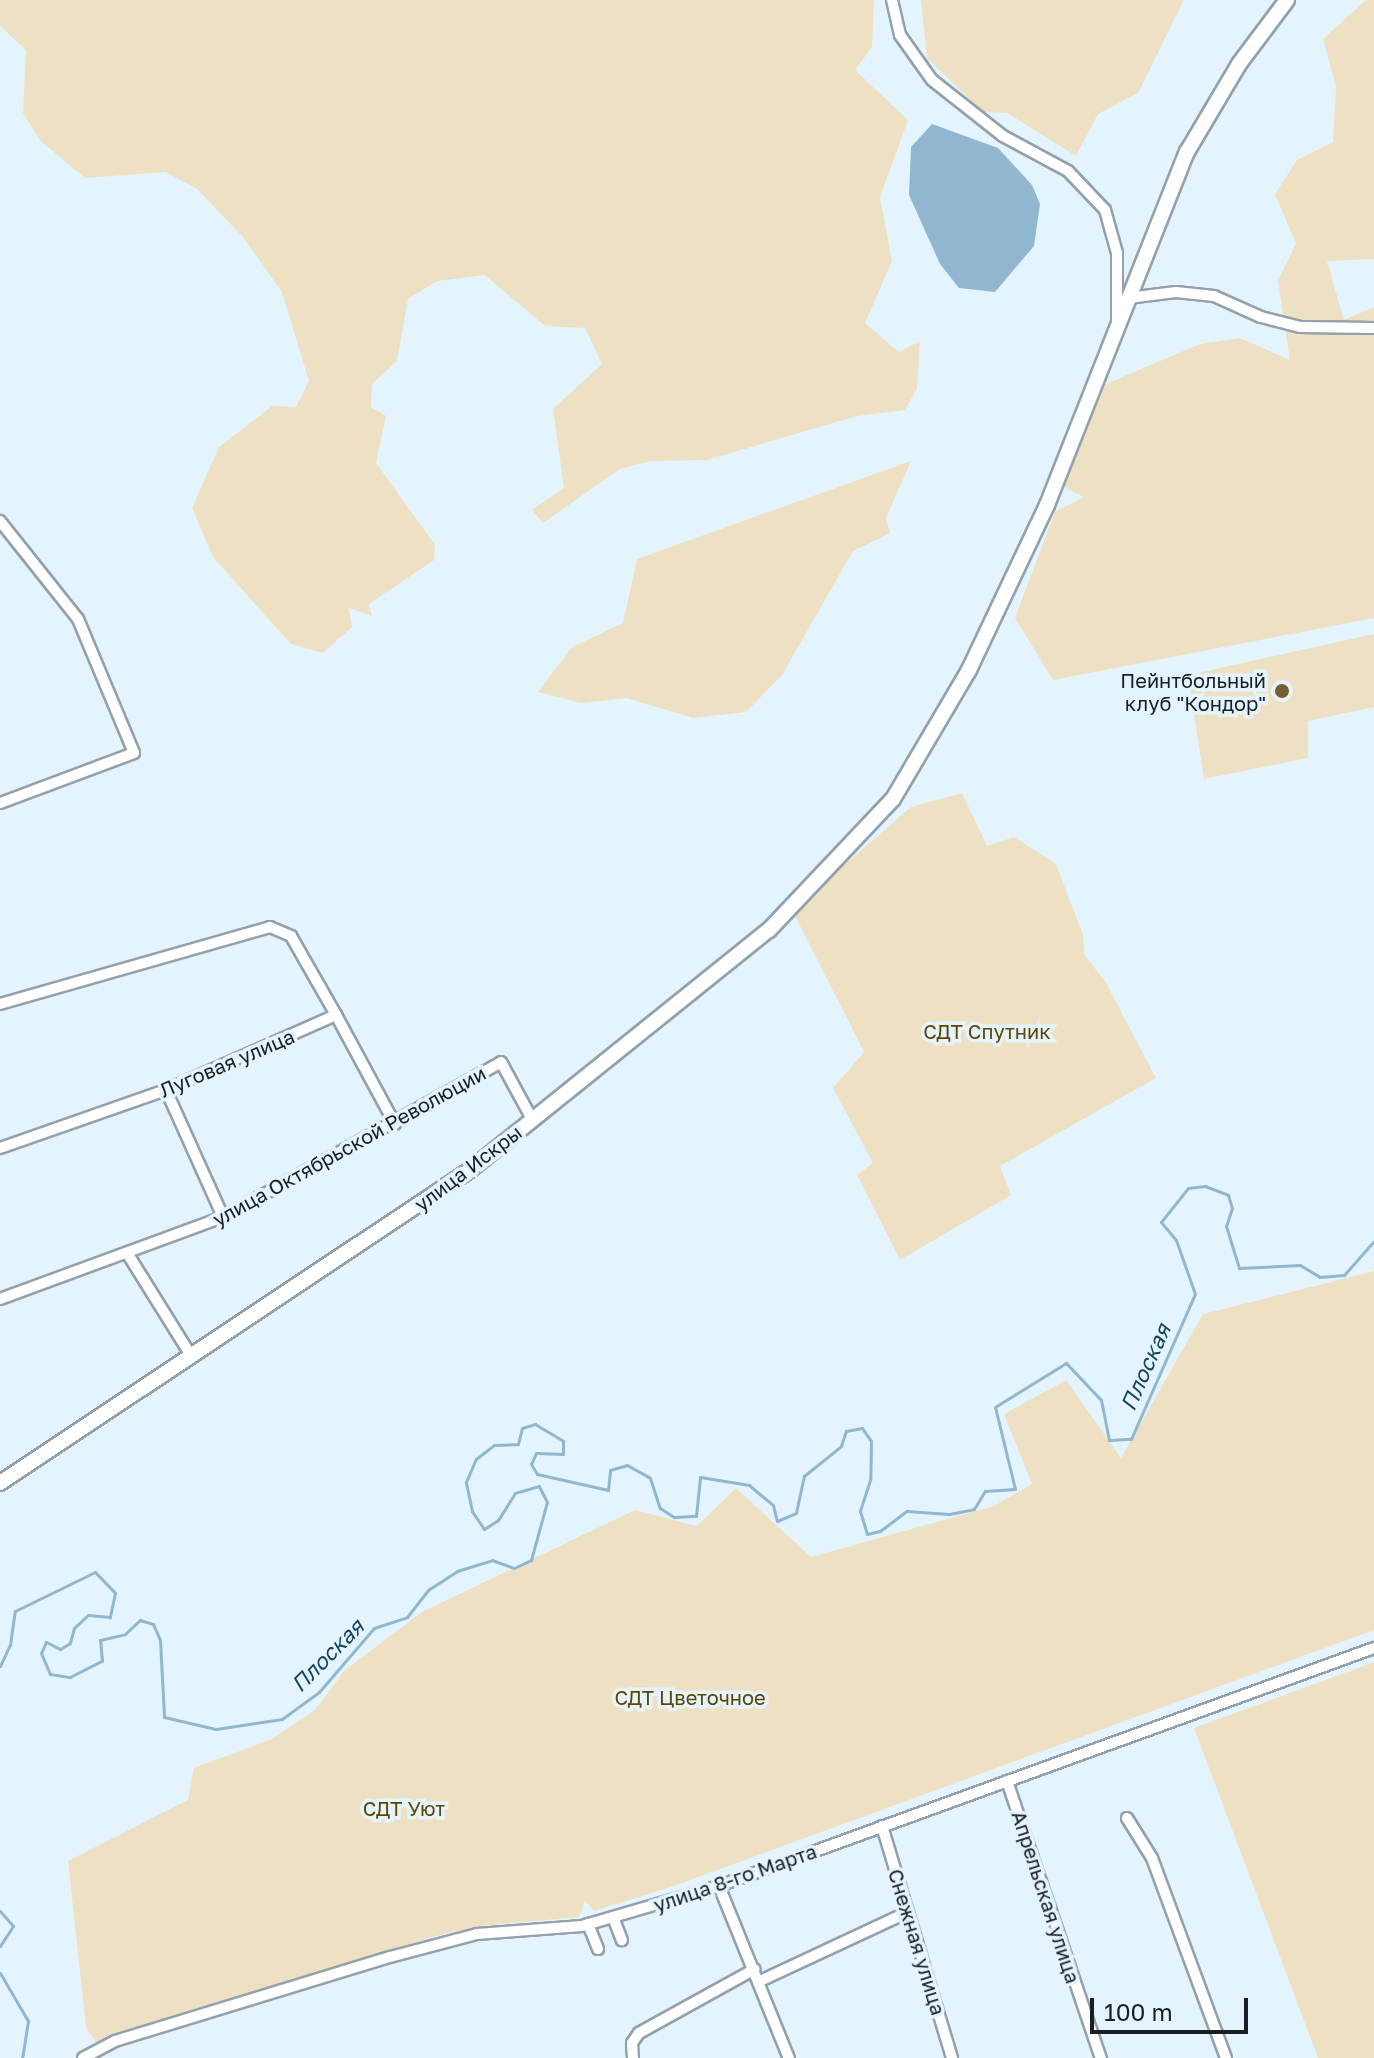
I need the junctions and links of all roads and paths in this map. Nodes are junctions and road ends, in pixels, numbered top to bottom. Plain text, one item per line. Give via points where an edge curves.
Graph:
1 (892, 0) edge
2 (1287, 0) edge
3 (1128, 298) junction
4 (1117, 321) junction
5 (1374, 328) edge
6 (0, 521) edge
7 (0, 803) edge
8 (0, 1004) edge
9 (336, 1015) junction
10 (166, 1090) junction
11 (532, 1119) junction
12 (395, 1124) junction
13 (0, 1148) edge
14 (223, 1217) junction
15 (129, 1256) junction
16 (0, 1299) edge
17 (190, 1354) junction
18 (0, 1483) edge
19 (1374, 1648) edge
20 (1007, 1781) junction
21 (1127, 1818) dead end
22 (882, 1826) junction
23 (719, 1886) junction
24 (908, 1912) junction
25 (613, 1917) junction
26 (588, 1924) junction
27 (622, 1940) dead end
28 (598, 1949) dead end
29 (755, 1969) junction
30 (760, 1981) junction
31 (83, 2058) edge
32 (633, 2058) edge
33 (789, 2058) edge
34 (952, 2058) edge
35 (1101, 2058) edge
36 (1226, 2058) edge

1 - 4 street via 900,35 932,80 1003,136 1068,171 1105,210 1117,253
2 - 3 main road, улица Искры via 1239,64 1187,152
3 - 4 main road, улица Искры
3 - 5 street via 1176,292 1214,296 1300,327
4 - 11 main road, улица Искры via 1047,505 969,670 893,799 769,930
6 - 7 street via 78,619 134,753
8 - 9 street via 282,927
9 - 10 street, Луговая улица
9 - 12 street
10 - 13 street, Луговая улица
10 - 14 street
11 - 12 street, улица Октябрьской Революции via 501,1062
11 - 17 main road, улица Искры via 368,1240
12 - 14 street, улица Октябрьской Революции
14 - 15 street, улица Октябрьской Революции
15 - 16 street, улица Октябрьской Революции
15 - 17 street
17 - 18 main road, улица Искры
19 - 20 street, улица 8-го Марта
20 - 22 street, улица 8-го Марта
20 - 35 street, Апрельская улица
21 - 36 street via 1152,1858
22 - 23 street, улица 8-го Марта
22 - 24 street, Снежная улица
23 - 25 street, улица 8-го Марта
23 - 29 street
24 - 30 street
24 - 34 street, Снежная улица
25 - 26 street, улица 8-го Марта
25 - 27 street
26 - 28 street
26 - 31 street, улица 8-го Марта via 503,1931 434,1946 115,2041
29 - 30 street
29 - 32 street via 639,2033 632,2043
30 - 33 street

